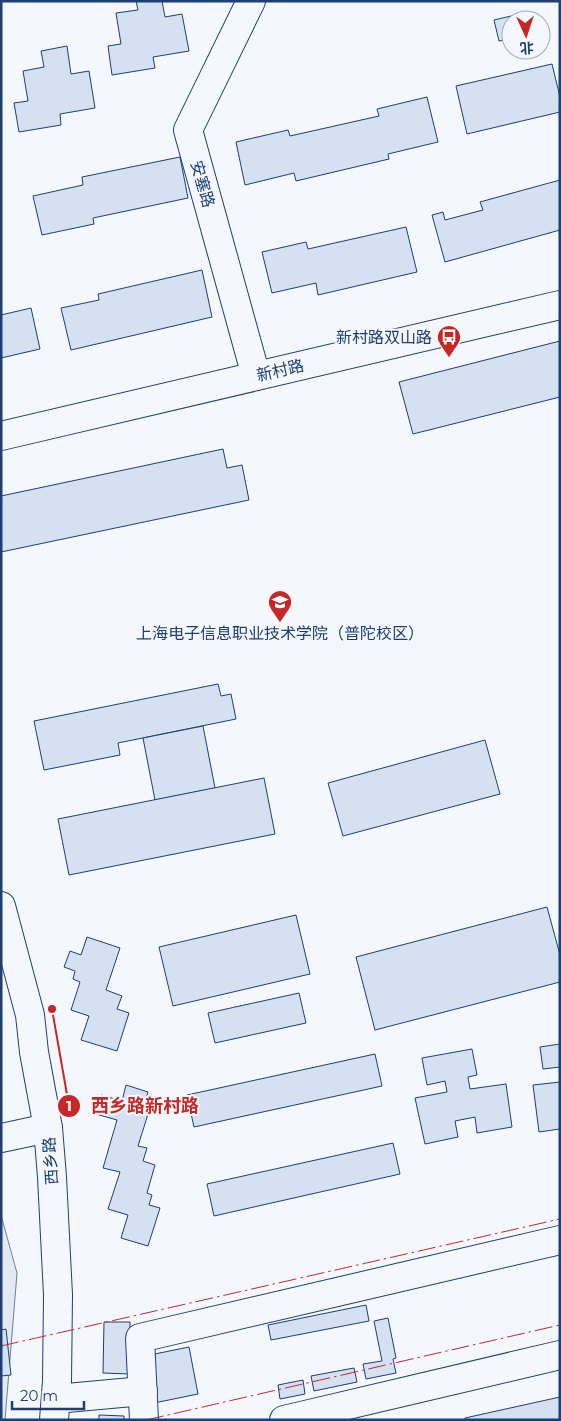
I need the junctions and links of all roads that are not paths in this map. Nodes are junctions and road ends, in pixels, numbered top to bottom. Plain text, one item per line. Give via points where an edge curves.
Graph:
1 (251, 1) edge
2 (560, 305) edge
3 (256, 376) junction
4 (1, 436) edge
5 (1, 906) edge
6 (48, 1128) junction
7 (1, 1138) edge
8 (560, 1240) edge
9 (560, 1355) edge
10 (143, 1391) junction
11 (55, 1409) edge
12 (144, 1420) edge
13 (284, 1420) edge

1 - 3 street, 安塞路 via 188,130
2 - 3 street, 新村路
3 - 4 street, 新村路
5 - 6 street, 西乡路 via 30,1015
6 - 7 street
6 - 11 street, 西乡路 via 58,1295
8 - 10 street via 140,1338
9 - 13 street
10 - 11 street
10 - 12 street

